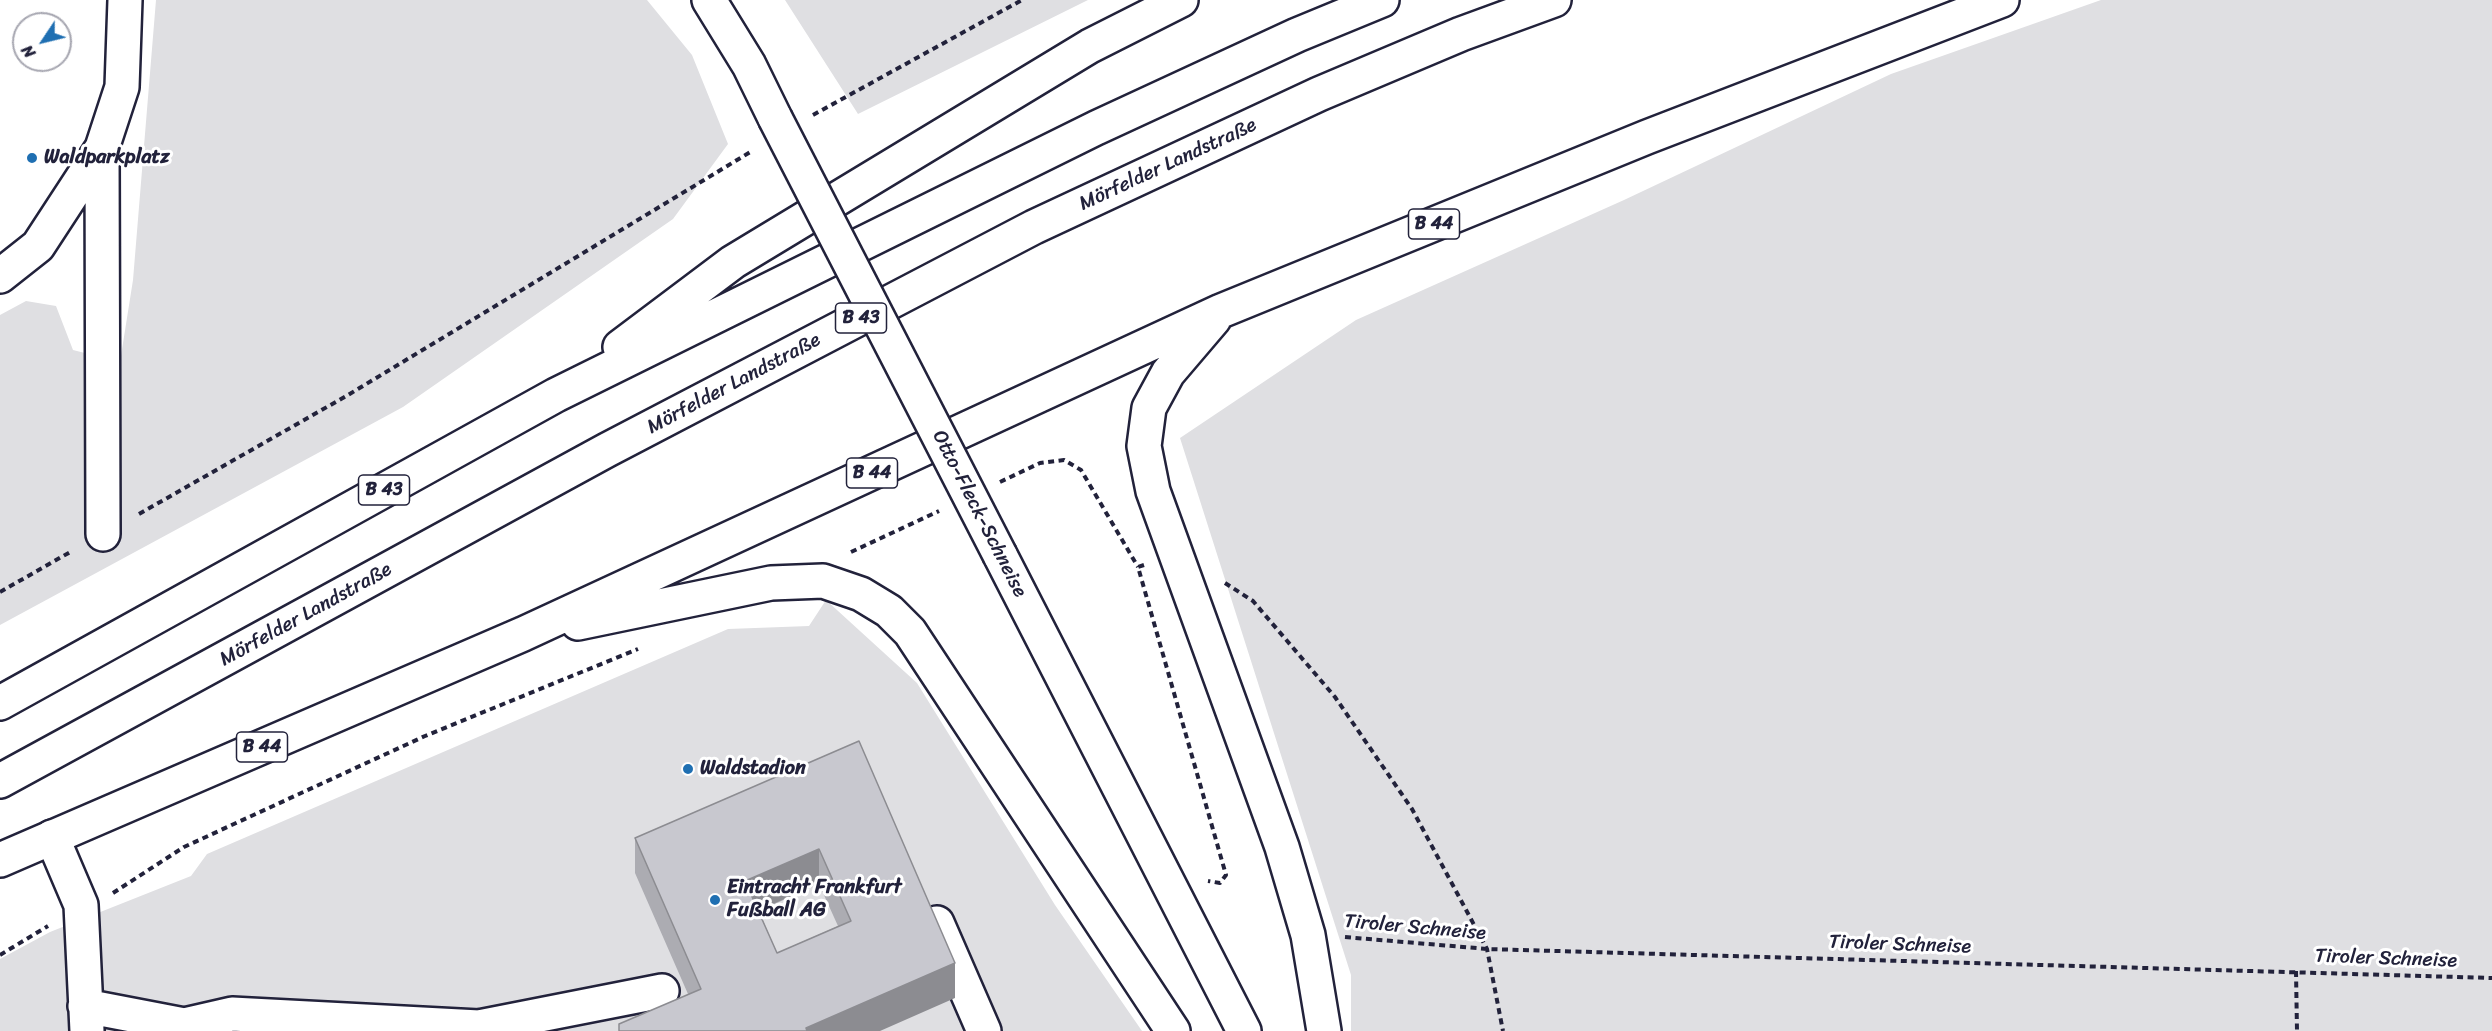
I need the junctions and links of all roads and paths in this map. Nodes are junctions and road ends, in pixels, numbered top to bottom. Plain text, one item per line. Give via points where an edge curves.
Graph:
1 (125, 0) edge
2 (709, 0) edge
3 (1022, 0) edge
4 (1181, 0) edge
5 (1382, 0) edge
6 (1554, 0) edge
7 (2002, 0) edge
8 (812, 115) dead end
9 (102, 148) junction
10 (754, 150) dead end
11 (0, 276) edge
12 (1221, 311) junction
13 (556, 395) junction
14 (999, 483) dead end
15 (947, 507) dead end
16 (103, 534) junction
17 (1176, 553) junction
18 (1138, 567) junction
19 (823, 582) junction
20 (0, 592) edge
21 (523, 634) junction
22 (647, 646) dead end
23 (0, 703) edge
24 (0, 781) edge
25 (52, 837) junction
26 (0, 860) edge
27 (1205, 881) dead end
28 (81, 905) junction
29 (932, 912) edge
30 (1308, 935) junction
31 (1487, 949) junction
32 (0, 955) edge
33 (2296, 971) junction
34 (2492, 978) edge
35 (662, 991) dead end
36 (86, 1018) edge
37 (984, 1031) edge
38 (1173, 1031) edge
39 (1244, 1031) edge
40 (1324, 1031) edge
41 (1503, 1031) edge
42 (2297, 1031) edge

1 - 9 main road via 122,87
2 - 39 main road, Otto-Fleck-Schneise, bridge via 749,65
3 - 8 path
4 - 13 main road via 1090,46 733,262
5 - 13 main road, B 43 via 1096,128
6 - 24 main road, Mörfelder Landstraße / B 43 via 1319,94 1034,227 607,450
7 - 12 main road, B 44 via 1636,141
9 - 11 main road via 38,246
9 - 16 main road
10 - 16 path via 348,395
12 - 17 main road via 1168,373 1149,408 1144,446 1153,491
12 - 21 main road, B 44
13 - 23 main road, B 43
14 - 18 path via 1040,463 1064,460 1081,470
15 - 19 path via 833,561
16 - 20 path
17 - 18 path
17 - 30 main road via 1282,848
17 - 31 path via 1253,601 1335,697 1412,809
18 - 27 path via 1226,874 1220,883
19 - 21 main road via 771,583
19 - 38 main road via 861,594 889,611 910,632
21 - 25 main road, B 44
22 - 28 path via 425,736 184,848 118,891
25 - 26 main road, B 44
25 - 28 main road
28 - 32 path
28 - 36 main road
29 - 37 main road
30 - 31 path, Tiroler Schneise
30 - 40 main road
31 - 33 path, Tiroler Schneise
31 - 41 path
33 - 34 path, Tiroler Schneise
33 - 42 path
35 - 36 main road via 479,1027 232,1014 184,1024

